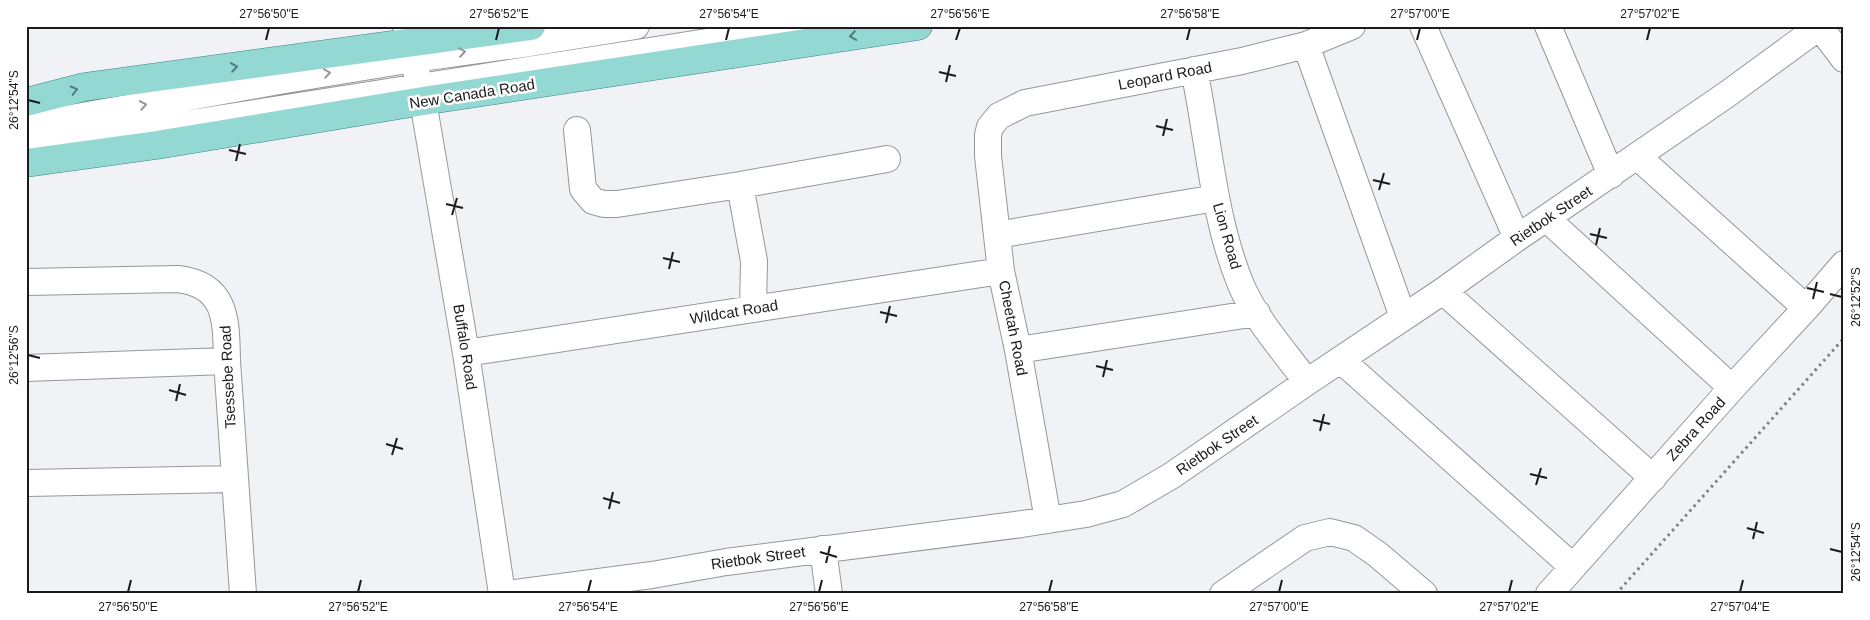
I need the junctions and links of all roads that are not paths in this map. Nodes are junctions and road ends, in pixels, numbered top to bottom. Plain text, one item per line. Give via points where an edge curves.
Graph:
1 (531, 26) edge
2 (636, 26) edge
3 (809, 26) edge
4 (918, 26) edge
5 (1352, 26) edge
6 (1424, 26) edge
7 (1548, 26) edge
8 (1819, 26) edge
9 (410, 42) edge
10 (1306, 45) junction
11 (1844, 59) edge
12 (1194, 70) junction
13 (421, 94) junction
14 (26, 102) edge
15 (26, 126) edge
16 (577, 130) dead end
17 (988, 134) joint
18 (26, 149) edge
19 (1638, 157) junction
20 (888, 159) dead end
21 (26, 162) edge
22 (1611, 175) junction
23 (740, 185) junction
24 (1216, 198) junction
25 (1547, 219) junction
26 (997, 235) junction
27 (1517, 238) junction
28 (1844, 264) edge
29 (1001, 271) junction
30 (26, 282) edge
31 (1443, 291) junction
32 (1806, 308) junction
33 (753, 309) junction
34 (1256, 313) junction
35 (1403, 317) junction
36 (1018, 350) junction
37 (466, 353) junction
38 (1341, 360) junction
39 (227, 361) junction
40 (26, 368) edge
41 (1307, 382) junction
42 (1732, 388) junction
43 (1652, 478) junction
44 (235, 479) junction
45 (26, 483) edge
46 (1048, 520) junction
47 (823, 549) junction
48 (1573, 567) junction
49 (1226, 593) edge
50 (243, 594) edge
51 (502, 594) edge
52 (507, 594) edge
53 (830, 594) edge
54 (1424, 594) edge
55 (1548, 594) edge

1 - 9 main road
9 -> 2 street via 530,43
3 - 13 street, New Canada Road
4 -> 13 main road, New Canada Road
5 - 10 street, Leopard Road
6 - 27 street
7 - 22 street
8 - 11 street
8 - 19 street, Rietbok Street
9 - 13 street, Buffalo Road
14 -> 9 main road via 84,88
15 -> 9 street via 278,81
10 - 12 street, Leopard Road
10 - 35 street
12 - 17 street, Leopard Road via 1025,103 998,116
12 - 24 street, Lion Road
13 - 18 street, New Canada Road
13 - 21 main road, New Canada Road via 157,145
13 - 37 street, Buffalo Road
16 - 23 street via 583,189 594,201 617,204
17 - 26 street, Cheetah Road
19 - 22 street, Rietbok Street
19 - 32 street
20 - 23 street
22 - 25 street, Rietbok Street
23 - 33 street via 754,261
24 - 26 street
24 - 34 street, Lion Road via 1232,259
25 - 27 street, Rietbok Street
25 - 42 street
26 - 29 street, Cheetah Road
27 - 31 street, Rietbok Street
28 - 32 street, Zebra Road
29 - 33 street, Wildcat Road
29 - 36 street, Cheetah Road
30 - 39 street, Tsessebe Road via 178,279 195,282 212,293 223,311
31 - 35 street, Rietbok Street
31 - 43 street
32 - 42 street, Zebra Road
33 - 37 street, Wildcat Road
34 - 36 street
34 - 41 street, Lion Road
35 - 38 street, Rietbok Street
36 - 46 street, Cheetah Road
37 - 51 street, Buffalo Road
38 - 41 street, Rietbok Street
38 - 48 street
39 - 40 street
39 - 44 street, Tsessebe Road
41 - 46 street, Rietbok Street via 1135,498 1094,512
42 - 43 street, Zebra Road
43 - 48 street, Zebra Road
44 - 45 street
44 - 50 street, Tsessebe Road
46 - 47 street, Rietbok Street
47 - 52 street, Rietbok Street
47 - 53 street
48 - 55 street, Zebra Road
49 - 54 street via 1304,538 1330,532 1354,538

